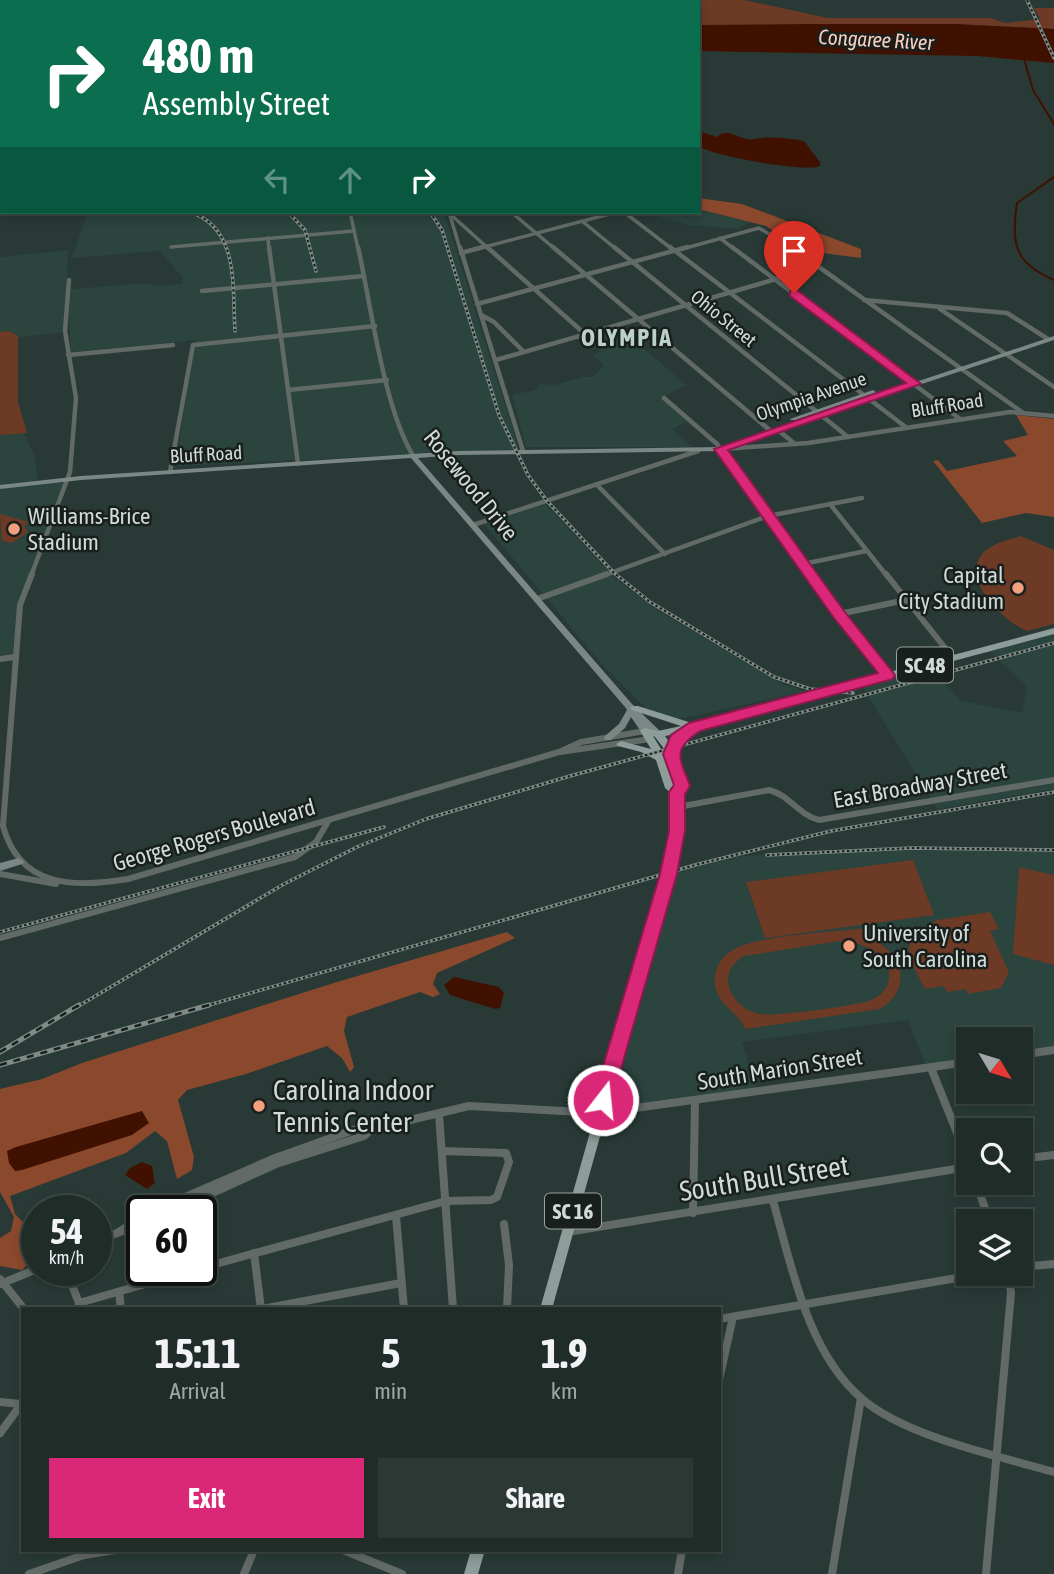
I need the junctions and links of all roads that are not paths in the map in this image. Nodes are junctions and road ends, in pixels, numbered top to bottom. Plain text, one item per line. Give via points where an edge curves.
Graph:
1 (350, 214) edge
2 (449, 214) edge
3 (450, 214) edge
4 (513, 214) edge
5 (609, 214) edge
6 (627, 214) edge
7 (582, 221) junction
8 (354, 231) junction
9 (536, 233) junction
10 (268, 238) junction
11 (720, 238) junction
12 (486, 246) junction
13 (172, 247) dead end
14 (675, 250) junction
15 (461, 253) junction
16 (632, 261) junction
17 (818, 267) junction
18 (587, 274) junction
19 (364, 276) junction
20 (775, 279) junction
21 (69, 280) dead end
22 (274, 285) junction
23 (534, 289) junction
24 (202, 291) dead end
25 (731, 292) junction
26 (864, 300) junction
27 (477, 304) junction
28 (685, 305) junction
29 (938, 308) junction
30 (481, 315) junction
31 (639, 318) junction
32 (375, 326) junction
33 (281, 334) junction
34 (585, 334) junction
35 (1050, 337) edge
36 (173, 345) dead end
37 (523, 351) junction
38 (1003, 352) junction
39 (68, 355) junction
40 (496, 360) junction
41 (959, 366) junction
42 (387, 380) junction
43 (913, 382) junction
44 (1054, 387) edge
45 (288, 390) junction
46 (866, 397) junction
47 (664, 398) dead end
48 (1022, 412) junction
49 (819, 413) junction
50 (1054, 416) edge
51 (960, 419) junction
52 (907, 428) junction
53 (772, 430) junction
54 (848, 437) junction
55 (744, 444) junction
56 (795, 444) junction
57 (719, 447) junction
58 (698, 450) junction
59 (523, 451) junction
60 (414, 457) junction
61 (384, 459) junction
62 (298, 464) junction
63 (170, 472) junction
64 (428, 474) junction
65 (69, 479) junction
66 (597, 485) junction
67 (0, 487) edge
68 (862, 498) dead end
69 (830, 504) junction
70 (768, 516) junction
71 (473, 525) junction
72 (866, 551) junction
73 (665, 554) junction
74 (803, 564) junction
75 (537, 599) junction
76 (906, 600) junction
77 (839, 614) junction
78 (1054, 631) edge
79 (15, 657) junction
80 (953, 658) junction
81 (0, 659) edge
82 (888, 675) junction
83 (631, 709) junction
84 (695, 727) junction
85 (651, 735) junction
86 (608, 737) junction
87 (621, 744) junction
88 (558, 752) junction
89 (671, 754) junction
90 (661, 758) junction
91 (1054, 780) edge
92 (677, 792) junction
93 (678, 807) junction
94 (329, 820) junction
95 (2, 822) edge
96 (19, 862) junction
97 (0, 867) edge
98 (0, 874) edge
99 (76, 884) junction
100 (0, 938) edge
101 (1054, 1050) edge
102 (1033, 1053) edge
103 (956, 1064) edge
104 (931, 1068) junction
105 (695, 1102) junction
106 (599, 1113) junction
107 (439, 1114) junction
108 (372, 1129) junction
109 (956, 1130) edge
110 (442, 1151) junction
111 (1054, 1155) edge
112 (1033, 1158) edge
113 (956, 1169) edge
114 (190, 1195) edge
115 (208, 1195) edge
116 (446, 1201) junction
117 (773, 1201) junction
118 (693, 1213) junction
119 (396, 1216) junction
120 (504, 1224) dead end
121 (126, 1227) edge
122 (126, 1230) edge
123 (567, 1232) junction
124 (117, 1233) junction
125 (112, 1235) edge
126 (254, 1253) junction
127 (217, 1263) edge
128 (1054, 1264) edge
129 (1033, 1266) edge
130 (21, 1275) edge
131 (956, 1278) edge
132 (1, 1282) edge
133 (401, 1283) junction
134 (71, 1286) edge
135 (139, 1286) edge
136 (1010, 1286) edge
137 (119, 1292) junction
138 (78, 1306) edge
139 (22, 1307) edge
140 (121, 1307) edge
141 (261, 1307) edge
142 (272, 1307) edge
143 (404, 1307) edge
144 (453, 1307) edge
145 (507, 1307) edge
146 (547, 1307) edge
147 (805, 1307) junction
148 (733, 1317) junction
149 (721, 1319) edge
150 (721, 1371) edge
151 (861, 1398) junction
152 (0, 1402) edge
153 (21, 1403) edge
154 (21, 1404) edge
155 (0, 1433) edge
156 (997, 1454) junction
157 (1054, 1472) edge
158 (102, 1552) edge
159 (253, 1552) edge
160 (348, 1552) edge
161 (477, 1552) edge
162 (682, 1552) edge
163 (29, 1574) edge
164 (244, 1574) edge
165 (402, 1574) edge
166 (471, 1574) edge
167 (677, 1574) edge
168 (832, 1574) edge
169 (986, 1574) edge

1 - 8 street, Rosewood Drive
2 - 15 street
3 - 12 street
4 - 9 street
5 - 7 street
6 - 14 street
7 - 9 street
7 - 16 street, Ohio Street
8 - 10 street
8 - 19 street, Rosewood Drive
9 - 12 street
9 - 18 street
10 - 13 street
10 - 22 street
11 - 14 street
11 - 17 street via 759,228
11 - 20 street
12 - 15 street
12 - 23 street
14 - 16 street
14 - 25 street
15 - 27 street
16 - 18 street
16 - 28 street, Ohio Street
17 - 20 street
17 - 26 street
18 - 23 street
18 - 31 street
19 - 22 street
19 - 32 street, Rosewood Drive
20 - 25 street
20 - 43 street
21 - 39 street
22 - 24 street
22 - 33 street
23 - 27 street
23 - 34 street
25 - 28 street
25 - 46 street
26 - 29 street
26 - 41 street
27 - 30 street
28 - 31 street
28 - 49 street, Ohio Street
29 - 35 street via 1007,313
29 - 38 street
30 - 37 street
30 - 40 street
31 - 34 street
31 - 53 street
32 - 33 street
32 - 42 street, Rosewood Drive
33 - 45 street
33 - 63 street via 193,345
34 - 37 street
35 - 38 main road, Olympia Avenue
36 - 39 street
37 - 40 street
38 - 41 main road, Olympia Avenue
38 - 44 street
39 - 65 street via 76,398
40 - 59 street
41 - 43 main road, Olympia Avenue
41 - 48 street
42 - 45 street
42 - 60 street, Rosewood Drive via 404,441
43 - 46 main road, Olympia Avenue
43 - 51 street
45 - 62 street
46 - 49 main road, Olympia Avenue
46 - 52 street
47 - 57 street
48 - 50 street, Bluff Road
48 - 51 street, Bluff Road
49 - 53 main road, Olympia Avenue
49 - 54 street, Ohio Street
51 - 52 street, Bluff Road
52 - 54 street, Bluff Road
53 - 55 main road, Olympia Avenue
53 - 56 street
53 - 57 main road, Olympia Avenue
54 - 56 street, Bluff Road
55 - 56 street, Bluff Road
55 - 57 main road, Olympia Avenue
57 - 58 main road, Olympia Avenue
57 - 70 street
58 - 59 main road, Bluff Road
58 - 66 street, Olympia Avenue
59 - 60 main road, Bluff Road
60 - 61 main road, Bluff Road
60 - 64 main road, Rosewood Drive
61 - 62 main road, Bluff Road
61 - 64 main road via 405,462
62 - 63 main road, Bluff Road
63 - 65 main road, Bluff Road
64 - 71 main road, Rosewood Drive
65 - 67 main road, Bluff Road
65 - 79 street via 25,586
66 - 71 street, Olympia Avenue
66 - 73 street
68 - 69 street
69 - 70 street
69 - 72 street
70 - 73 street
70 - 74 street
71 - 75 main road, Rosewood Drive
72 - 74 street
72 - 76 street
73 - 75 street
74 - 77 street
75 - 83 main road, Rosewood Drive
76 - 77 street
76 - 80 street
77 - 82 street
78 - 80 main road, SC 48
79 - 81 street
79 - 95 street
80 - 82 main road, SC 48
82 - 84 main road, SC 48
83 - 84 main road
83 - 85 main road, Rosewood Drive
83 - 86 main road via 622,726
84 - 85 main road, SC 48
84 - 89 main road via 677,739
85 - 86 street, George Rogers Boulevard
85 - 87 street, George Rogers Boulevard
85 - 89 main road, Rosewood Drive / SC 16
85 - 90 main road, Rosewood Drive / SC 16
86 - 88 street, George Rogers Boulevard
87 - 88 street, George Rogers Boulevard
87 - 90 main road
88 - 94 street, George Rogers Boulevard
89 - 92 main road, Rosewood Drive / SC 16 via 682,786
90 - 92 main road, Rosewood Drive / SC 16 via 670,788
91 - 93 street, East Broadway Street via 819,820 804,816 768,790
92 - 93 main road, Rosewood Drive / SC 16
93 - 106 main road, Rosewood Drive / SC 16 via 668,874
94 - 99 street, George Rogers Boulevard via 128,879
94 - 100 street via 326,832 295,857
95 - 96 street via 4,836
96 - 97 main road
96 - 99 street, George Rogers Boulevard via 41,876
98 - 99 street via 42,884
101 - 102 street
103 - 104 street, South Marion Street
104 - 105 street, South Marion Street
104 - 109 street
105 - 106 street, South Marion Street
105 - 118 street
106 - 107 street, South Marion Street via 470,1106
106 - 123 main road, Rosewood Drive / SC 16
107 - 108 street, South Marion Street
107 - 110 street
108 - 114 street via 359,1128 275,1158
108 - 115 street via 364,1136 276,1164
110 - 116 street
110 - 116 street via 501,1151 509,1157 497,1197
111 - 112 street
113 - 117 street, South Bull Street
116 - 119 street
116 - 144 street
117 - 118 street, South Bull Street
117 - 147 street
118 - 123 street, South Bull Street
119 - 126 street
119 - 133 street
120 - 145 street
121 - 124 street
122 - 124 street
123 - 146 main road, Rosewood Drive / SC 16
124 - 125 street
126 - 127 street
126 - 141 street
128 - 129 street
130 - 132 street
131 - 147 street
132 - 139 street
133 - 142 street
133 - 143 street
134 - 138 street
135 - 137 street
136 - 156 street
137 - 138 street
137 - 140 street
147 - 148 street
147 - 151 street via 824,1350
148 - 149 street
148 - 150 street
151 - 156 street via 902,1422
151 - 168 street
152 - 153 street
154 - 155 street
156 - 157 street
156 - 169 street
158 - 163 street
159 - 164 street
160 - 165 street
161 - 166 main road
162 - 167 street

